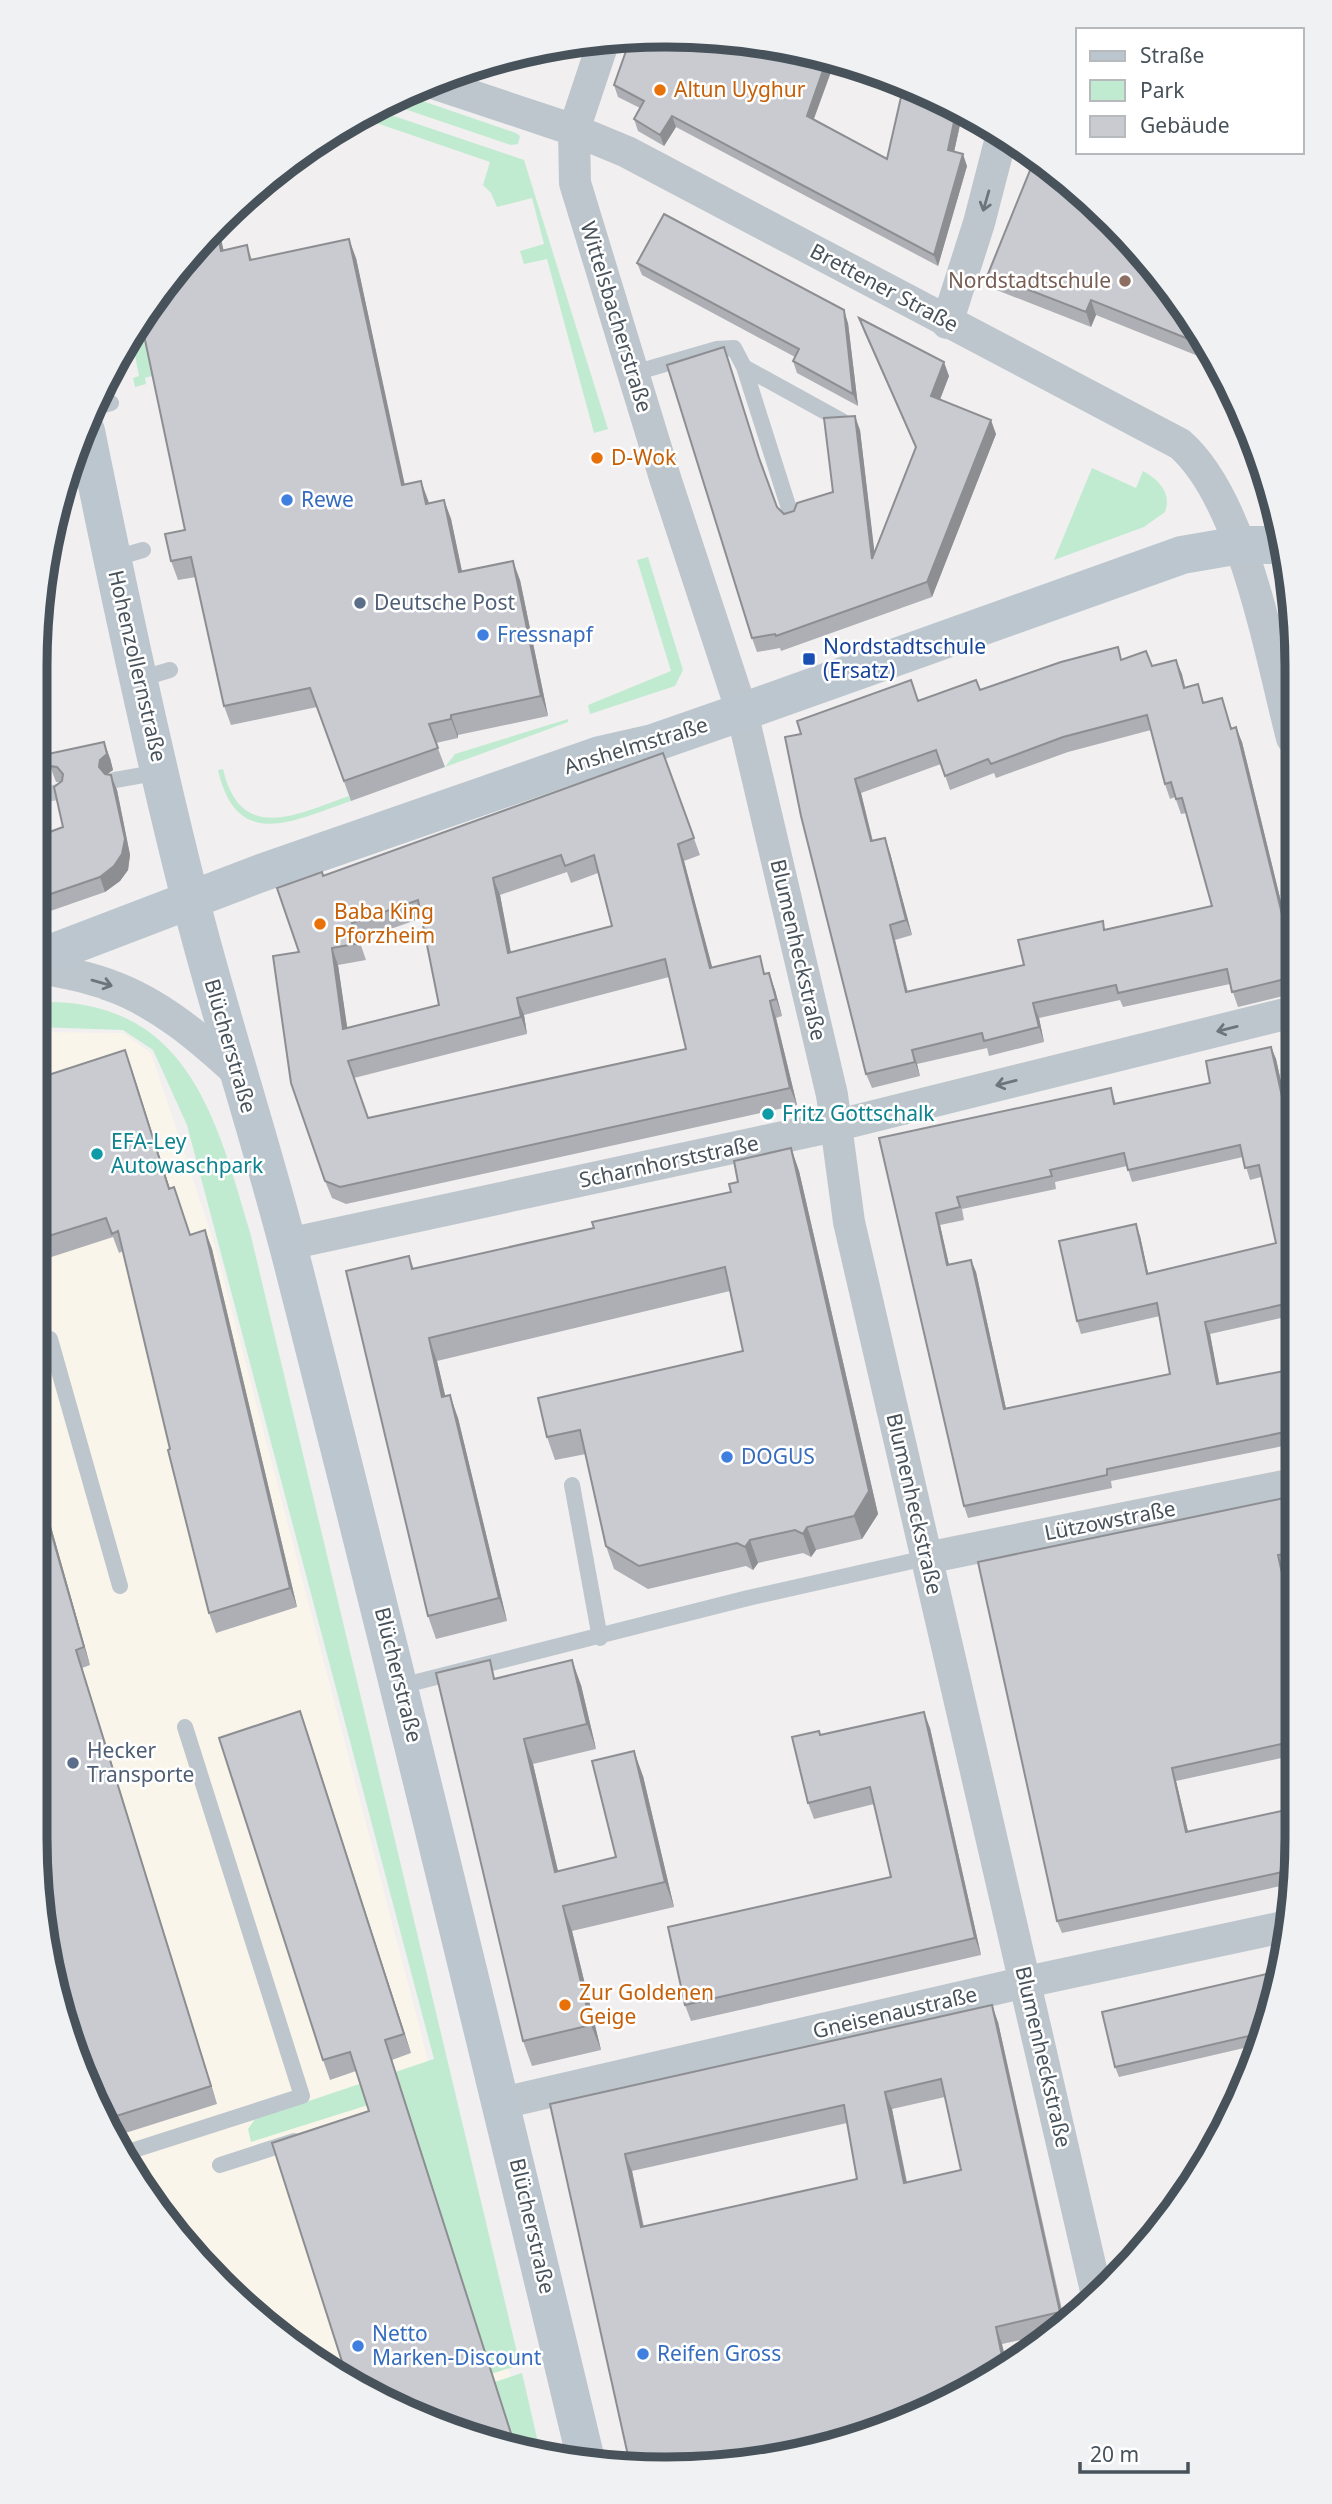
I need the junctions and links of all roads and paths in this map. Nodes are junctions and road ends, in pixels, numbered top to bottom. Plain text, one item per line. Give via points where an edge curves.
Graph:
1 (600, 52) edge
2 (447, 88) edge
3 (574, 130) junction
4 (999, 145) edge
5 (947, 323) junction
6 (744, 367) junction
7 (634, 373) junction
8 (842, 421) edge
9 (89, 441) edge
10 (792, 518) edge
11 (1240, 545) junction
12 (1273, 545) edge
13 (1285, 711) edge
14 (742, 712) junction
15 (161, 771) junction
16 (115, 780) edge
17 (58, 792) edge
18 (47, 794) edge
19 (190, 899) junction
20 (47, 956) edge
21 (47, 970) edge
22 (1285, 1014) edge
23 (237, 1072) junction
24 (834, 1126) junction
25 (288, 1244) junction
26 (47, 1340) edge
27 (572, 1485) dead end
28 (1285, 1486) edge
29 (926, 1558) junction
30 (121, 1586) dead end
31 (600, 1638) junction
32 (401, 1686) junction
33 (185, 1727) dead end
34 (1278, 1928) edge
35 (1026, 1982) junction
36 (502, 2103) junction
37 (306, 2137) edge
38 (132, 2151) edge
39 (220, 2165) dead end
40 (1095, 2284) edge
41 (584, 2451) edge

1 - 3 street, Wittelsbacherstraße
2 - 3 street, Brettener Straße
3 - 5 street, Brettener Straße via 639,159
3 - 7 street, Wittelsbacherstraße via 575,183
4 -> 5 street
5 - 11 street, Brettener Straße via 1180,444 1205,469
6 - 7 lane via 734,348
6 - 8 lane
6 - 10 lane
7 - 14 street, Wittelsbacherstraße
9 - 15 main road, Hohenzollernstraße via 128,554 154,674
11 - 12 main road
11 - 13 street, Brettener Straße
11 - 14 main road, Anshelmstraße via 1214,547 1143,567
14 - 19 main road, Anshelmstraße via 653,743 600,755
14 - 24 street, Blumenheckstraße via 832,1095
15 - 16 lane
15 - 19 main road, Hohenzollernstraße
17 - 18 lane
19 - 20 main road, Anshelmstraße
19 - 23 main road, Blücherstraße
21 -> 23 street via 110,985 154,1007 199,1037
22 -> 24 street, Scharnhorststraße
23 - 25 main road, Blücherstraße
24 - 25 street, Scharnhorststraße
24 - 29 street, Blumenheckstraße via 849,1222
25 - 32 main road, Blücherstraße
26 - 30 lane
27 - 31 lane
28 - 29 street, Lützowstraße
29 - 31 lane via 761,1594
29 - 35 street, Blumenheckstraße
31 - 32 lane
32 - 36 main road, Blücherstraße
33 - 38 lane via 302,2096
34 - 35 street, Gneisenaustraße
35 - 36 street, Gneisenaustraße
35 - 40 street, Blumenheckstraße
36 - 41 main road, Blücherstraße
37 - 39 lane

